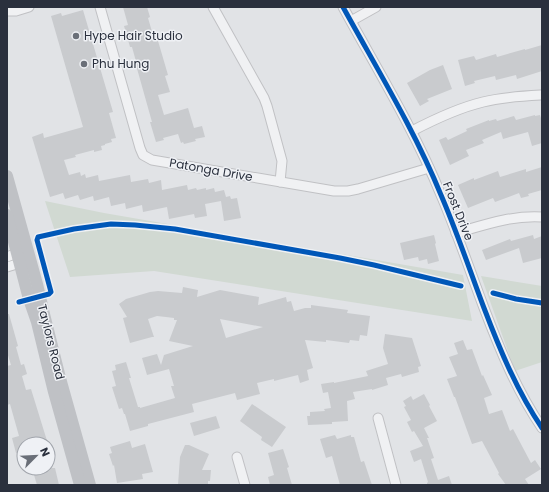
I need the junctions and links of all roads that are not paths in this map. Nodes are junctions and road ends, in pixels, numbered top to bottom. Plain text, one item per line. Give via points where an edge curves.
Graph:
1 (29, 7) edge
2 (100, 7) edge
3 (213, 7) edge
4 (343, 7) edge
5 (376, 7) edge
6 (12, 11) edge
7 (7, 16) edge
8 (351, 21) junction
9 (542, 95) edge
10 (412, 131) junction
11 (429, 168) junction
12 (7, 176) edge
13 (280, 182) junction
14 (7, 215) edge
15 (542, 217) edge
16 (456, 234) junction
17 (18, 257) edge
18 (7, 267) edge
19 (378, 418) dead end
20 (542, 428) edge
21 (237, 457) dead end
22 (80, 485) edge
23 (90, 485) edge
24 (245, 485) edge
25 (396, 485) edge

1 - 6 street
2 - 13 street, Patonga Drive via 144,155 157,161
3 - 13 street via 264,98 282,161
4 - 8 street, Frost Drive
5 - 8 street
6 - 7 street
8 - 10 street, Frost Drive
9 - 10 street via 500,99 473,105 452,111
10 - 11 street, Frost Drive
11 - 13 street, Patonga Drive via 348,191
11 - 16 street, Frost Drive
12 - 17 main road, Taylors Road
14 - 17 main road, Taylors Road
15 - 16 street via 507,219
16 - 20 street, Frost Drive via 510,371
17 - 18 street
17 - 22 main road, Taylors Road
17 - 23 main road, Taylors Road via 37,284
19 - 25 street
21 - 24 street

